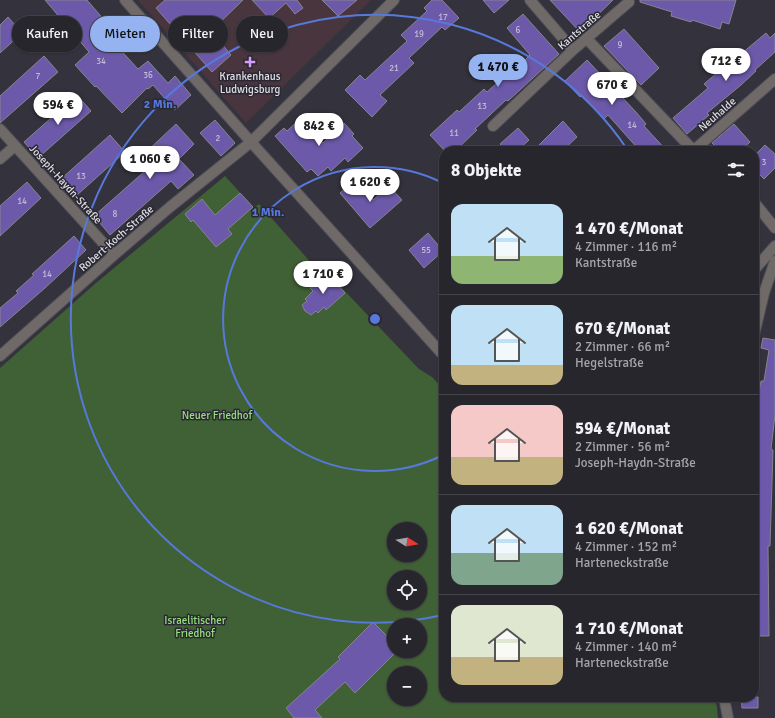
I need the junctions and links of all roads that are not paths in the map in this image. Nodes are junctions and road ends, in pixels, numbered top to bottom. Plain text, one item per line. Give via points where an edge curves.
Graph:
1 (125, 0) edge
2 (394, 0) edge
3 (530, 0) edge
4 (629, 2) dead end
5 (586, 39) junction
6 (573, 50) junction
7 (775, 79) edge
8 (494, 126) dead end
9 (0, 129) edge
10 (251, 142) junction
11 (15, 146) junction
12 (696, 146) edge
13 (702, 146) edge
14 (0, 159) edge
15 (759, 208) edge
16 (775, 228) edge
17 (775, 246) edge
18 (114, 254) junction
19 (775, 261) edge
20 (759, 264) edge
21 (759, 314) edge
22 (439, 350) edge
23 (0, 356) edge
24 (725, 702) edge
25 (728, 718) edge

1 - 10 street
2 - 10 street, Robert-Koch-Straße
3 - 6 street
4 - 5 street, Kantstraße
5 - 6 street, Kantstraße
5 - 12 street
6 - 8 street, Kantstraße
7 - 13 street, Neuhalde
9 - 11 street, Joseph-Haydn-Straße
10 - 18 street, Robert-Koch-Straße
10 - 22 street
11 - 14 street
11 - 18 street, Joseph-Haydn-Straße
15 - 16 street
17 - 20 street
18 - 23 street, Robert-Koch-Straße
19 - 21 street
24 - 25 street

